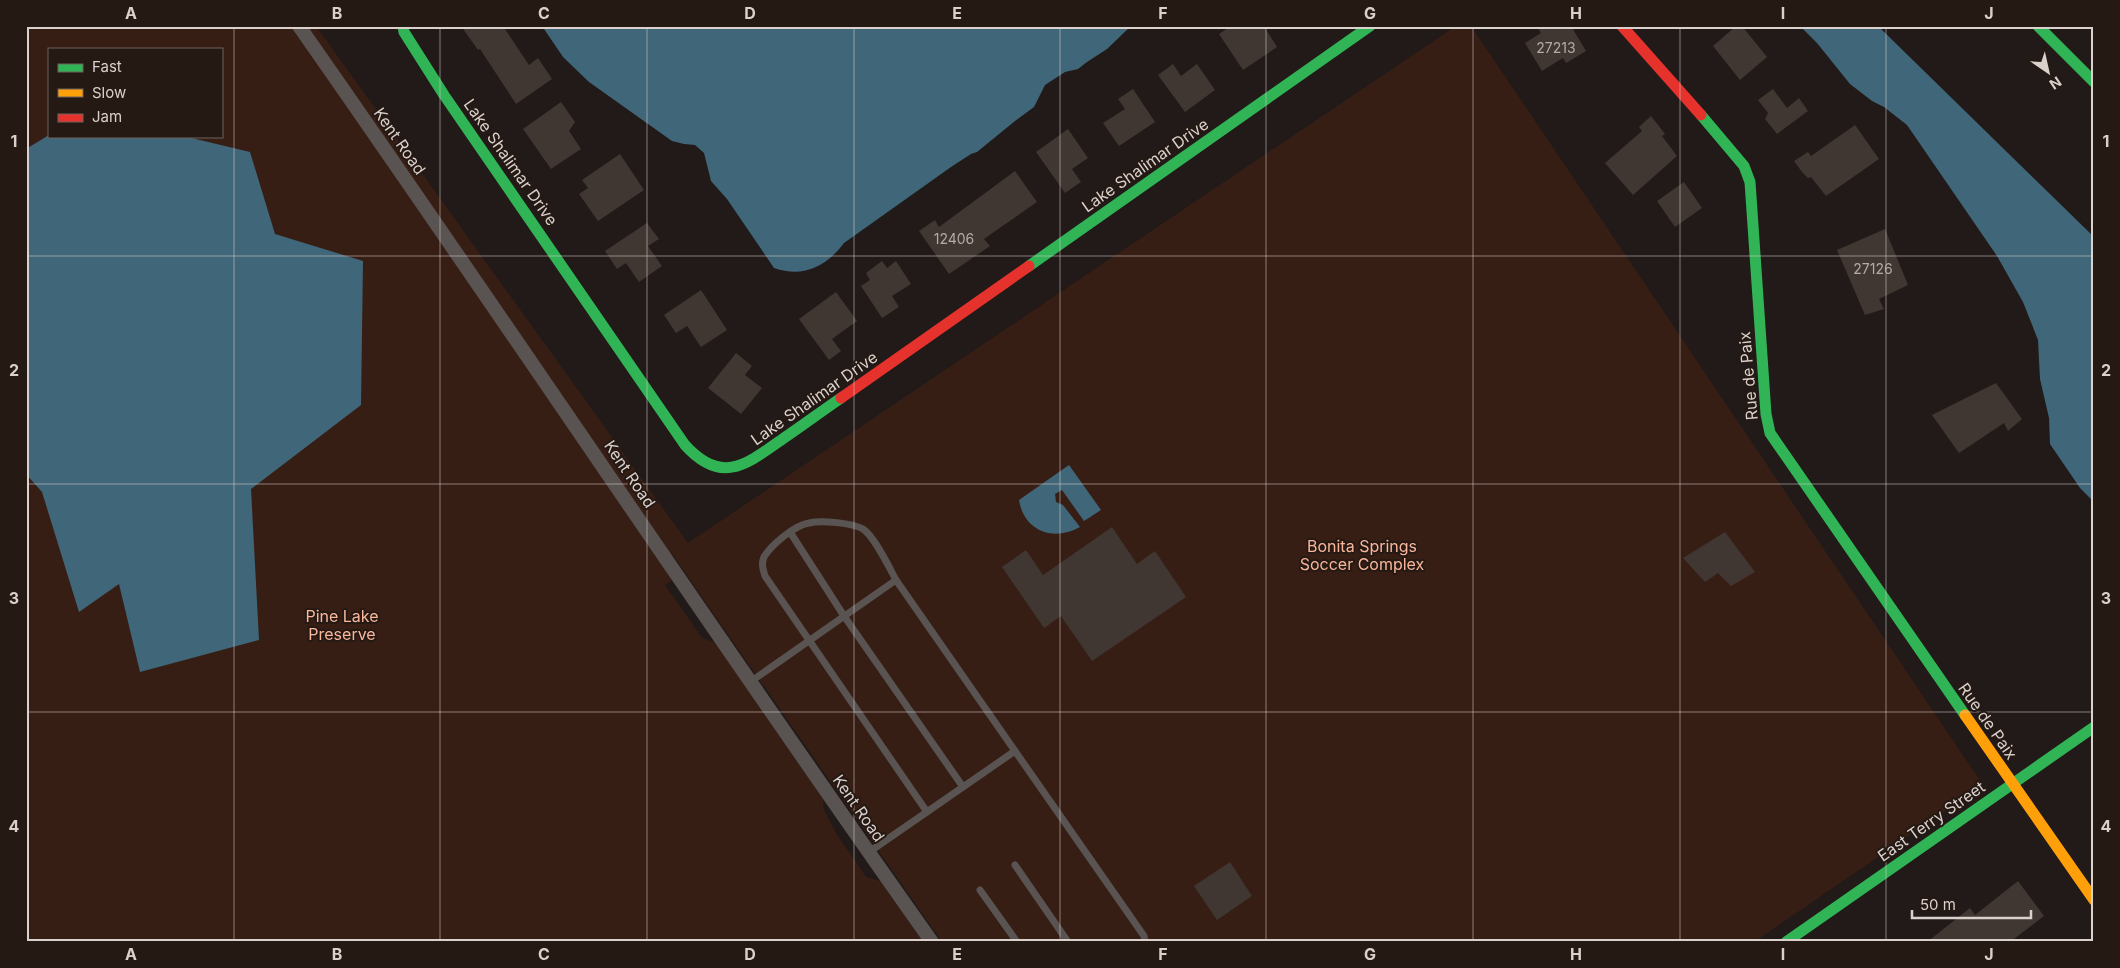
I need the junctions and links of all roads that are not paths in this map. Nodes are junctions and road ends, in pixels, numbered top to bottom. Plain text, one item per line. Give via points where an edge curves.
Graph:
1 (299, 26) edge
2 (403, 26) edge
3 (1370, 26) edge
4 (1622, 26) edge
5 (2038, 26) edge
6 (2094, 82) edge
7 (790, 532) junction
8 (896, 580) junction
9 (844, 616) junction
10 (809, 640) junction
11 (750, 682) junction
12 (2094, 727) edge
13 (1015, 751) junction
14 (2012, 784) junction
15 (963, 787) junction
16 (927, 812) junction
17 (868, 852) junction
18 (1015, 866) dead end
19 (980, 890) dead end
20 (2094, 900) edge
21 (932, 942) edge
22 (1017, 942) edge
23 (1068, 942) edge
24 (1145, 942) edge
25 (1786, 942) edge

1 - 11 street, Kent Road
2 - 3 main road, Lake Shalimar Drive via 444,94 685,445 697,459 713,468 731,468 748,464
4 - 14 main road, Rue de Paix via 1733,152 1744,166 1750,182 1762,374 1770,433
5 - 6 main road
7 - 8 lane via 809,523 854,525 864,529
7 - 9 lane
7 - 10 lane via 774,544 762,567
8 - 9 lane
8 - 13 lane
9 - 10 lane
9 - 15 lane
10 - 11 lane
10 - 16 lane
11 - 17 street, Kent Road
12 - 14 main road, East Terry Street
13 - 15 lane
13 - 24 lane via 1144,936
14 - 20 main road, Rue de Paix
14 - 25 main road, East Terry Street
15 - 16 lane
16 - 17 lane
17 - 21 street, Kent Road
18 - 23 lane
19 - 22 lane

